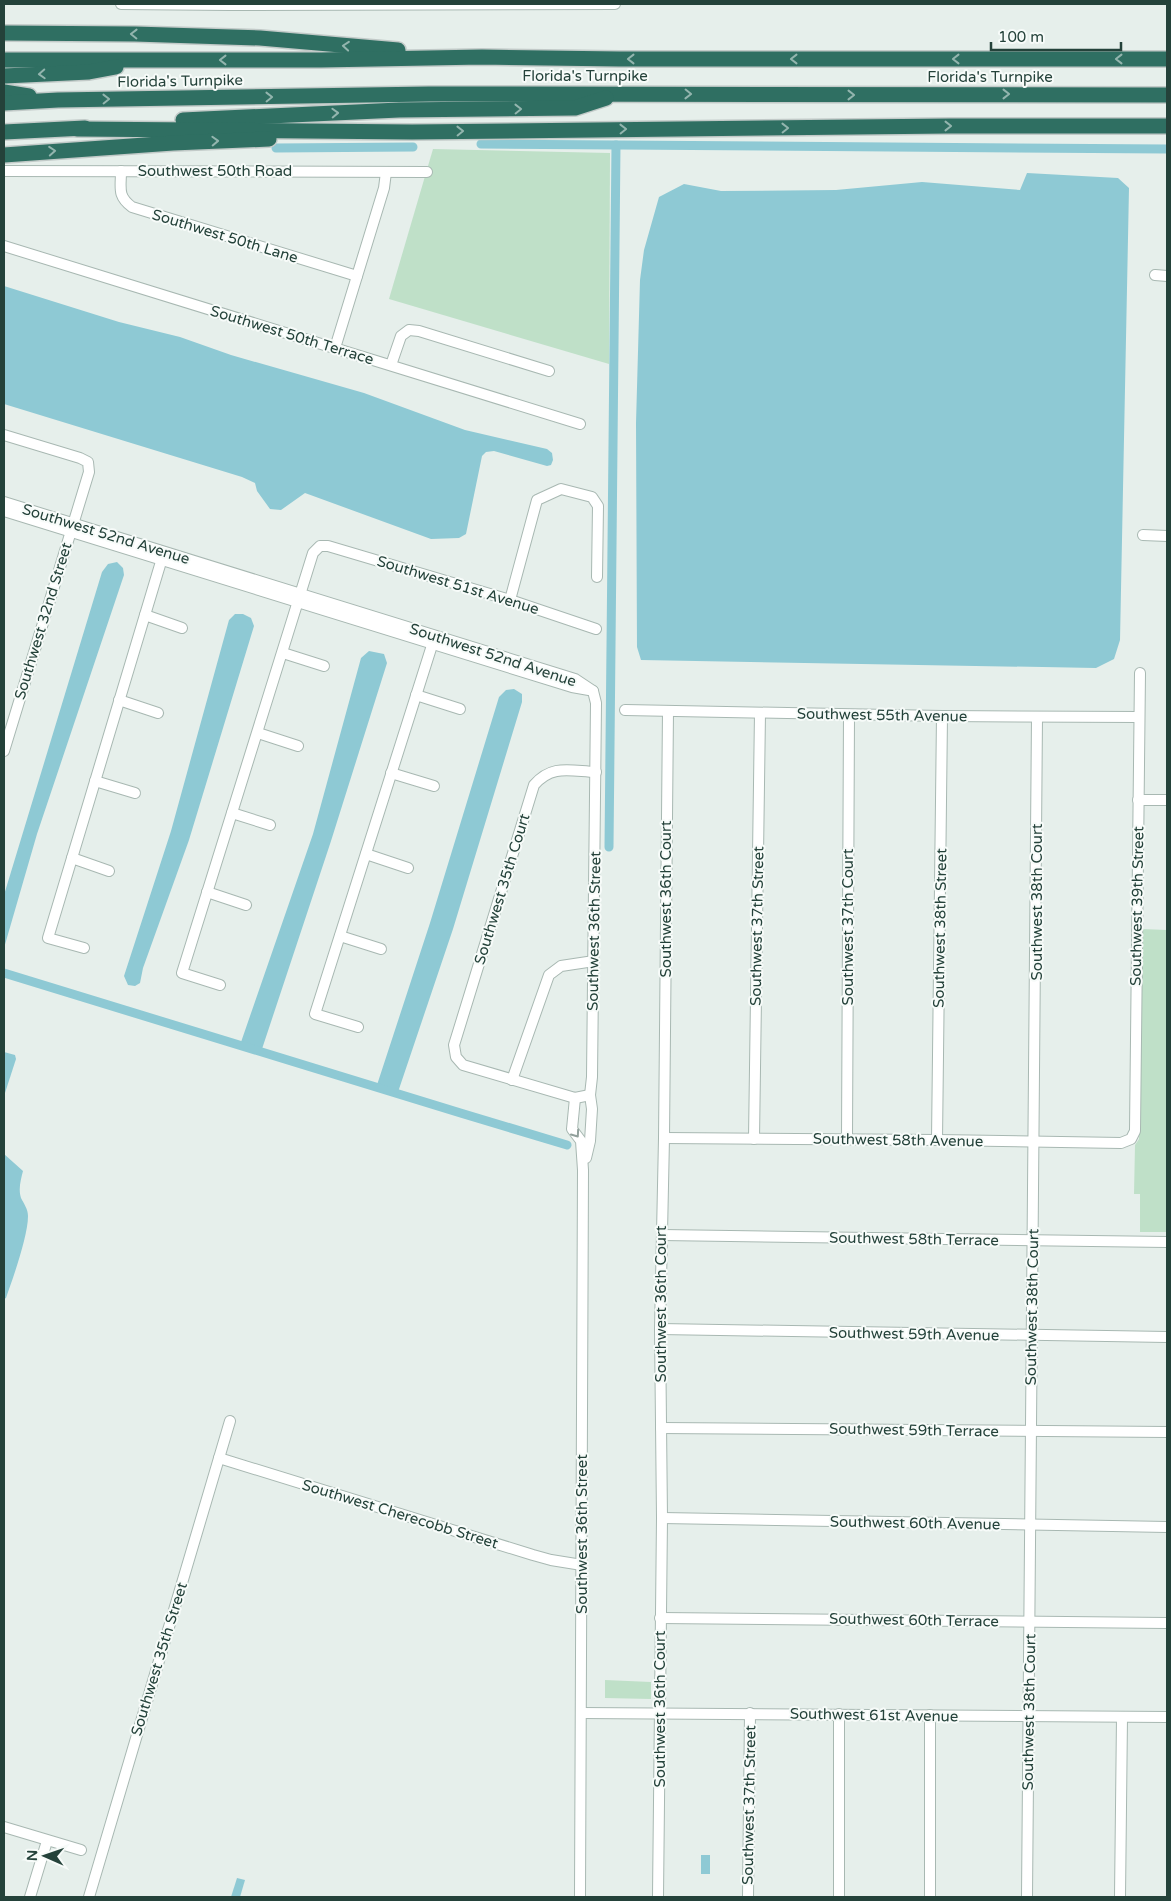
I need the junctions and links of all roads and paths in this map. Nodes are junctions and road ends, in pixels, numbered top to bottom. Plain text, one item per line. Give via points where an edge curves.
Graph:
1 (121, 4) edge
2 (615, 4) edge
3 (229, 5) edge
4 (4, 33) edge
5 (482, 57) junction
6 (1167, 59) edge
7 (4, 60) edge
8 (159, 60) junction
9 (4, 76) edge
10 (4, 92) edge
11 (622, 93) junction
12 (1167, 95) edge
13 (58, 100) junction
14 (4, 103) edge
15 (1167, 126) edge
16 (77, 128) junction
17 (4, 132) edge
18 (412, 132) junction
19 (4, 155) edge
20 (4, 171) edge
21 (122, 171) junction
22 (386, 172) junction
23 (427, 172) dead end
24 (4, 246) edge
25 (1155, 275) dead end
26 (357, 276) junction
27 (1167, 276) edge
28 (335, 348) junction
29 (391, 366) junction
30 (549, 371) dead end
31 (580, 424) dead end
32 (4, 435) edge
33 (4, 502) edge
34 (4, 511) edge
35 (71, 528) junction
36 (1143, 535) dead end
37 (1167, 536) edge
38 (163, 556) junction
39 (596, 577) dead end
40 (300, 599) junction
41 (510, 600) junction
42 (145, 616) junction
43 (182, 628) dead end
44 (596, 628) dead end
45 (433, 640) junction
46 (283, 653) junction
47 (324, 666) dead end
48 (1140, 672) dead end
49 (593, 691) joint
50 (416, 695) junction
51 (119, 700) junction
52 (460, 709) dead end
53 (625, 710) dead end
54 (668, 711) junction
55 (158, 712) dead end
56 (4, 713) edge
57 (760, 713) junction
58 (849, 715) junction
59 (14, 716) junction
60 (942, 716) junction
61 (1139, 716) junction
62 (1037, 717) junction
63 (258, 733) junction
64 (298, 746) dead end
65 (4, 750) edge
66 (596, 772) junction
67 (391, 773) junction
68 (95, 781) junction
69 (434, 786) dead end
70 (135, 793) dead end
71 (1138, 800) junction
72 (1167, 800) edge
73 (232, 813) junction
74 (270, 825) dead end
75 (366, 854) junction
76 (72, 858) junction
77 (408, 868) dead end
78 (109, 871) dead end
79 (207, 892) junction
80 (246, 905) dead end
81 (340, 936) junction
82 (84, 948) dead end
83 (381, 949) dead end
84 (594, 962) junction
85 (220, 985) dead end
86 (358, 1027) dead end
87 (512, 1080) junction
88 (590, 1095) junction
89 (575, 1098) junction
90 (573, 1111) junction
91 (590, 1125) junction
92 (664, 1138) junction
93 (754, 1139) junction
94 (847, 1139) junction
95 (1131, 1139) joint
96 (938, 1140) junction
97 (1036, 1143) junction
98 (584, 1170) junction
99 (662, 1235) junction
100 (1033, 1240) junction
101 (1167, 1242) edge
102 (660, 1329) junction
103 (1032, 1336) junction
104 (1167, 1337) edge
105 (230, 1421) dead end
106 (661, 1428) junction
107 (1030, 1431) junction
108 (1167, 1432) edge
109 (219, 1458) junction
110 (662, 1518) junction
111 (1030, 1526) junction
112 (1167, 1527) edge
113 (582, 1565) junction
114 (660, 1618) junction
115 (1030, 1621) junction
116 (1167, 1622) edge
117 (581, 1713) junction
118 (660, 1713) junction
119 (750, 1713) junction
120 (840, 1714) junction
121 (930, 1715) junction
122 (1029, 1716) junction
123 (1122, 1717) junction
124 (1167, 1717) edge
125 (4, 1827) edge
126 (47, 1841) junction
127 (81, 1850) dead end
128 (30, 1897) edge
129 (89, 1897) edge
130 (580, 1897) edge
131 (658, 1897) edge
132 (748, 1897) edge
133 (839, 1897) edge
134 (930, 1897) edge
135 (1027, 1897) edge
136 (1120, 1897) edge

1 - 3 street
2 - 3 street
5 -> 4 highway via 260,38
6 -> 5 highway, Florida's Turnpike
5 -> 8 highway, Florida's Turnpike
7 - 8 highway, Florida's Turnpike
8 -> 9 highway via 89,72
10 - 13 highway
11 -> 12 highway, Florida's Turnpike
13 -> 11 highway, Florida's Turnpike
16 -> 11 highway via 371,111 575,108
13 - 14 highway, Florida's Turnpike
18 -> 15 highway
16 - 17 highway
16 - 18 highway
19 -> 18 highway via 172,143
20 - 21 street, Southwest 50th Road
21 - 22 street, Southwest 50th Road
21 - 26 street, Southwest 50th Lane via 120,193 132,207
22 - 23 street, Southwest 50th Road
22 - 26 street
24 - 28 street, Southwest 50th Terrace
25 - 27 street
26 - 28 street
28 - 29 street, Southwest 50th Terrace
29 - 30 street via 401,336 408,330
29 - 31 street, Southwest 50th Terrace
32 - 35 street, Southwest 32nd Street via 88,462 89,472
33 - 35 street, Southwest 52nd Avenue
34 - 35 street, Southwest 52nd Avenue
35 - 38 street, Southwest 52nd Avenue
35 - 59 street, Southwest 32nd Street
36 - 37 street
38 - 40 street, Southwest 52nd Avenue
38 - 42 street
39 - 41 street via 598,506 592,497 561,489 537,500
40 - 41 street, Southwest 51st Avenue via 313,553 320,546 328,546
40 - 45 street, Southwest 52nd Avenue
40 - 46 street
41 - 44 street, Southwest 51st Avenue
42 - 43 street
42 - 51 street
45 - 49 street, Southwest 52nd Avenue via 575,679
45 - 50 street
46 - 47 street
46 - 63 street
48 - 61 street, Southwest 39th Street
49 - 66 street, Southwest 36th Street via 596,702
50 - 52 street
50 - 67 street
51 - 55 street
51 - 68 street
53 - 54 street, Southwest 55th Avenue
54 - 57 street, Southwest 55th Avenue
54 - 92 street, Southwest 36th Court
56 - 59 street
57 - 58 street, Southwest 55th Avenue
57 - 93 street, Southwest 37th Street
58 - 60 street, Southwest 55th Avenue
58 - 94 street, Southwest 37th Court
59 - 65 street, Southwest 32nd Street
60 - 62 street, Southwest 55th Avenue
60 - 96 street, Southwest 38th Street
61 - 62 street, Southwest 55th Avenue
61 - 71 street, Southwest 39th Street
62 - 97 street, Southwest 38th Court
63 - 64 street
63 - 73 street
66 - 84 street, Southwest 36th Street
66 - 87 street, Southwest 35th Court via 553,771 542,775 534,785 454,1045 456,1057 463,1065
67 - 69 street
67 - 75 street
68 - 70 street
68 - 76 street
71 - 72 street
71 - 95 street, Southwest 39th Street via 1135,1131
73 - 74 street
73 - 79 street
75 - 77 street
75 - 81 street
76 - 78 street
76 - 82 street via 48,938
79 - 80 street
79 - 85 street via 182,972
81 - 83 street
81 - 86 street via 315,1014
84 - 87 street via 561,966 549,975
84 - 88 street, Southwest 36th Street
87 - 89 street
88 - 89 street
88 - 91 street, Southwest 36th Street
89 - 90 street, Southwest 36th Street
90 - 91 street via 583,1115
90 -> 98 street, Southwest 36th Street via 572,1129 581,1141
91 - 98 street, Southwest 36th Street
92 - 93 street, Southwest 58th Avenue
92 - 99 street, Southwest 36th Court
93 - 94 street, Southwest 58th Avenue
94 - 96 street, Southwest 58th Avenue
95 - 97 street, Southwest 58th Avenue via 1121,1143
96 - 97 street, Southwest 58th Avenue
97 - 100 street, Southwest 38th Court
98 - 113 street, Southwest 36th Street
99 - 100 street, Southwest 58th Terrace
99 - 102 street, Southwest 36th Court
100 - 101 street, Southwest 58th Terrace
100 - 103 street, Southwest 38th Court
102 - 103 street, Southwest 59th Avenue
102 - 106 street, Southwest 36th Court
103 - 104 street, Southwest 59th Avenue
103 - 107 street, Southwest 38th Court
105 - 109 street, Southwest 35th Street
106 - 107 street, Southwest 59th Terrace
106 - 110 street, Southwest 36th Court
107 - 108 street, Southwest 59th Terrace
107 - 111 street, Southwest 38th Court
109 - 113 street, Southwest Cherecobb Street via 533,1555
109 - 129 street, Southwest 35th Street
110 - 111 street, Southwest 60th Avenue
110 - 114 street, Southwest 36th Court
111 - 112 street, Southwest 60th Avenue
111 - 115 street, Southwest 38th Court
113 - 117 street, Southwest 36th Street
114 - 115 street, Southwest 60th Terrace
114 - 118 street, Southwest 36th Court
115 - 116 street, Southwest 60th Terrace
115 - 122 street, Southwest 38th Court
117 - 118 street, Southwest 61st Avenue
117 - 130 street, Southwest 36th Street
118 - 119 street, Southwest 61st Avenue
118 - 131 street, Southwest 36th Court
119 - 120 street, Southwest 61st Avenue
119 - 132 street, Southwest 37th Street
120 - 121 street, Southwest 61st Avenue
120 - 133 street
121 - 122 street, Southwest 61st Avenue
121 - 134 street
122 - 123 street, Southwest 61st Avenue
122 - 135 street, Southwest 38th Court
123 - 124 street, Southwest 61st Avenue
123 - 136 street
125 - 126 street
126 - 127 street
126 - 128 street

